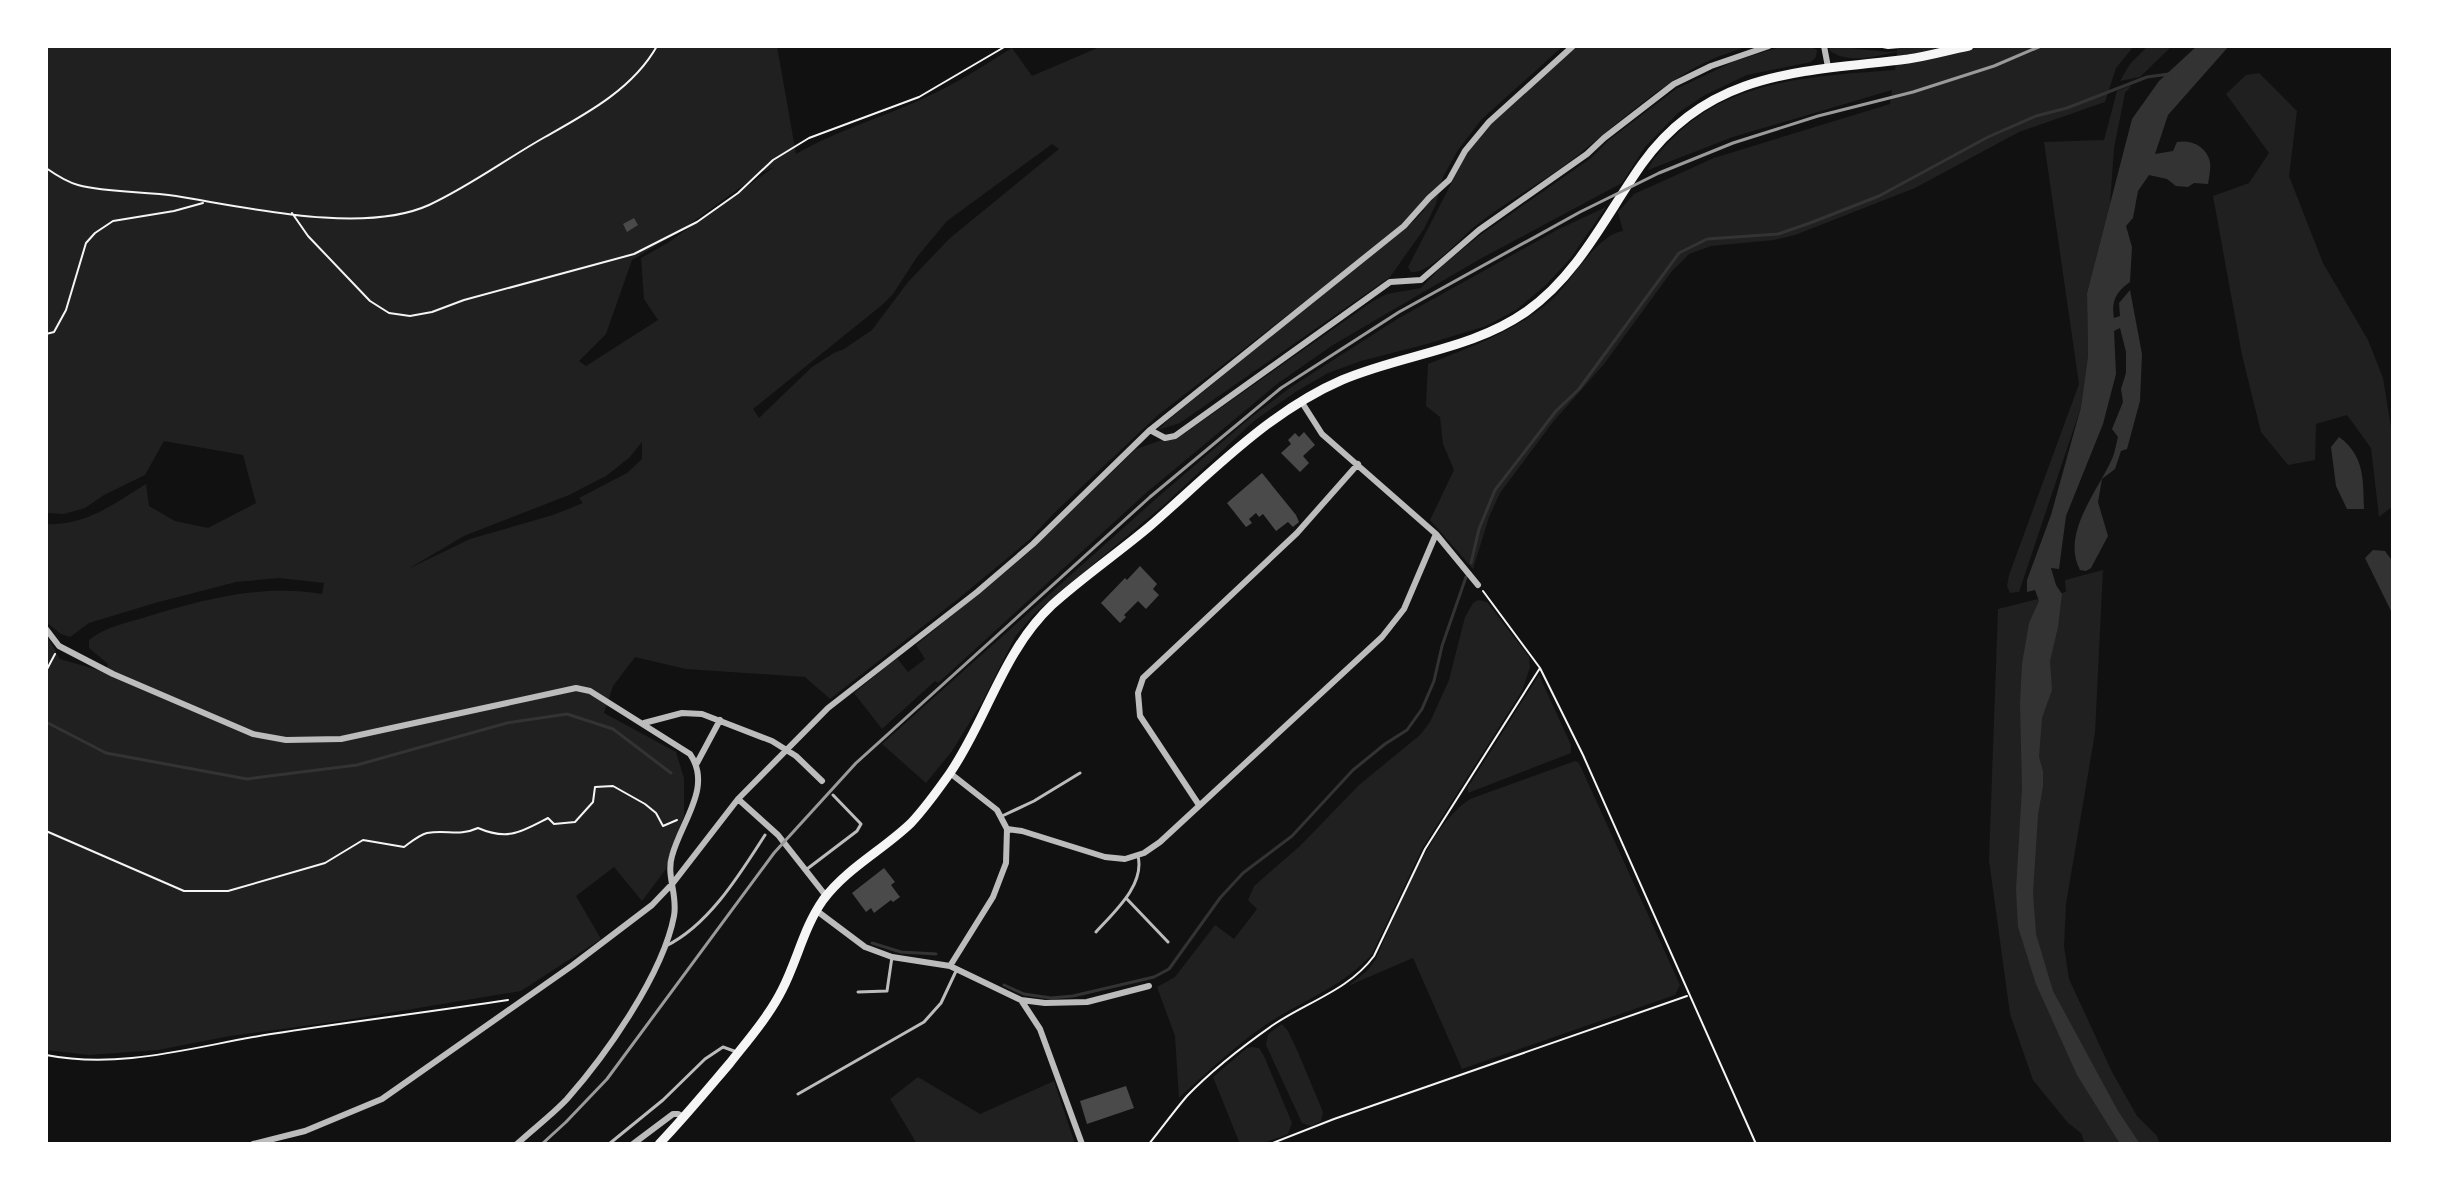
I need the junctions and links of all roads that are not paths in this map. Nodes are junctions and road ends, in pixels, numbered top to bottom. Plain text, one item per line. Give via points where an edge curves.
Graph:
1 (1573, 46) edge
2 (1769, 46) edge
3 (1824, 46) edge
4 (1969, 46) edge
5 (1828, 67) junction
6 (1301, 401) junction
7 (1150, 430) junction
8 (1358, 464) junction
9 (1436, 534) junction
10 (1478, 585) road end
11 (46, 629) edge
12 (720, 720) junction
13 (644, 723) junction
14 (785, 750) junction
15 (697, 763) junction
16 (950, 773) junction
17 (1080, 773) dead end
18 (822, 781) dead end
19 (833, 795) dead end
20 (738, 799) junction
21 (1199, 805) junction
22 (1000, 817) junction
23 (1007, 829) junction
24 (765, 835) dead end
25 (1138, 856) junction
26 (805, 871) junction
27 (673, 883) junction
28 (826, 896) junction
29 (1126, 898) junction
30 (817, 911) junction
31 (1096, 932) dead end
32 (1168, 942) dead end
33 (666, 946) junction
34 (892, 957) junction
35 (954, 967) junction
36 (1149, 986) dead end
37 (858, 992) dead end
38 (1021, 1000) junction
39 (737, 1053) junction
40 (798, 1094) dead end
41 (684, 1117) junction
42 (253, 1144) edge
43 (517, 1144) edge
44 (609, 1144) edge
45 (633, 1144) edge
46 (659, 1144) edge
47 (1082, 1144) edge

1 - 7 street via 1489,122 1449,180 1404,226
2 - 7 street via 1674,84 1479,230 1421,280 1390,282 1175,436 1165,438
3 - 5 street
4 - 5 main road
5 - 6 main road via 1746,84 1703,105 1669,131 1574,266 1525,312 1492,332 1343,379
6 - 8 street via 1322,434
6 - 16 main road via 1036,622 1019,643
7 - 14 street via 1033,544 828,708
8 - 9 street
8 - 21 street via 1297,533 1143,678 1140,716
9 - 10 street
9 - 21 street via 1404,609 1382,637
11 - 13 street via 59,646 113,674 253,734 286,740 341,739 576,688
12 - 13 street via 691,712
12 - 14 street
12 - 15 street
13 - 15 street
14 - 18 street
14 - 20 street
15 - 27 street via 698,789 671,857
16 - 22 street
16 - 28 main road via 910,824
17 - 22 lane
19 - 26 lane via 861,824
20 - 26 street via 771,826
20 - 27 street
21 - 25 street
22 - 23 street
23 - 25 street via 1105,857
23 - 35 street via 1006,863 993,897
24 - 33 lane via 709,912
25 - 29 lane via 1141,866
26 - 28 street
27 - 33 street via 676,900
27 - 42 street via 652,905 520,1004 382,1099 305,1131
28 - 30 main road
29 - 31 lane
29 - 32 lane
30 - 34 street via 865,947
30 - 39 main road via 782,991
33 - 43 street via 598,1060 565,1100
34 - 35 street
34 - 37 lane via 887,991
35 - 38 street
35 - 40 lane via 941,1003 924,1022
36 - 38 street via 1087,1002
38 - 47 street via 1040,1029
39 - 41 main road
39 - 44 lane via 723,1047 705,1059
41 - 45 street via 673,1114
41 - 46 main road

